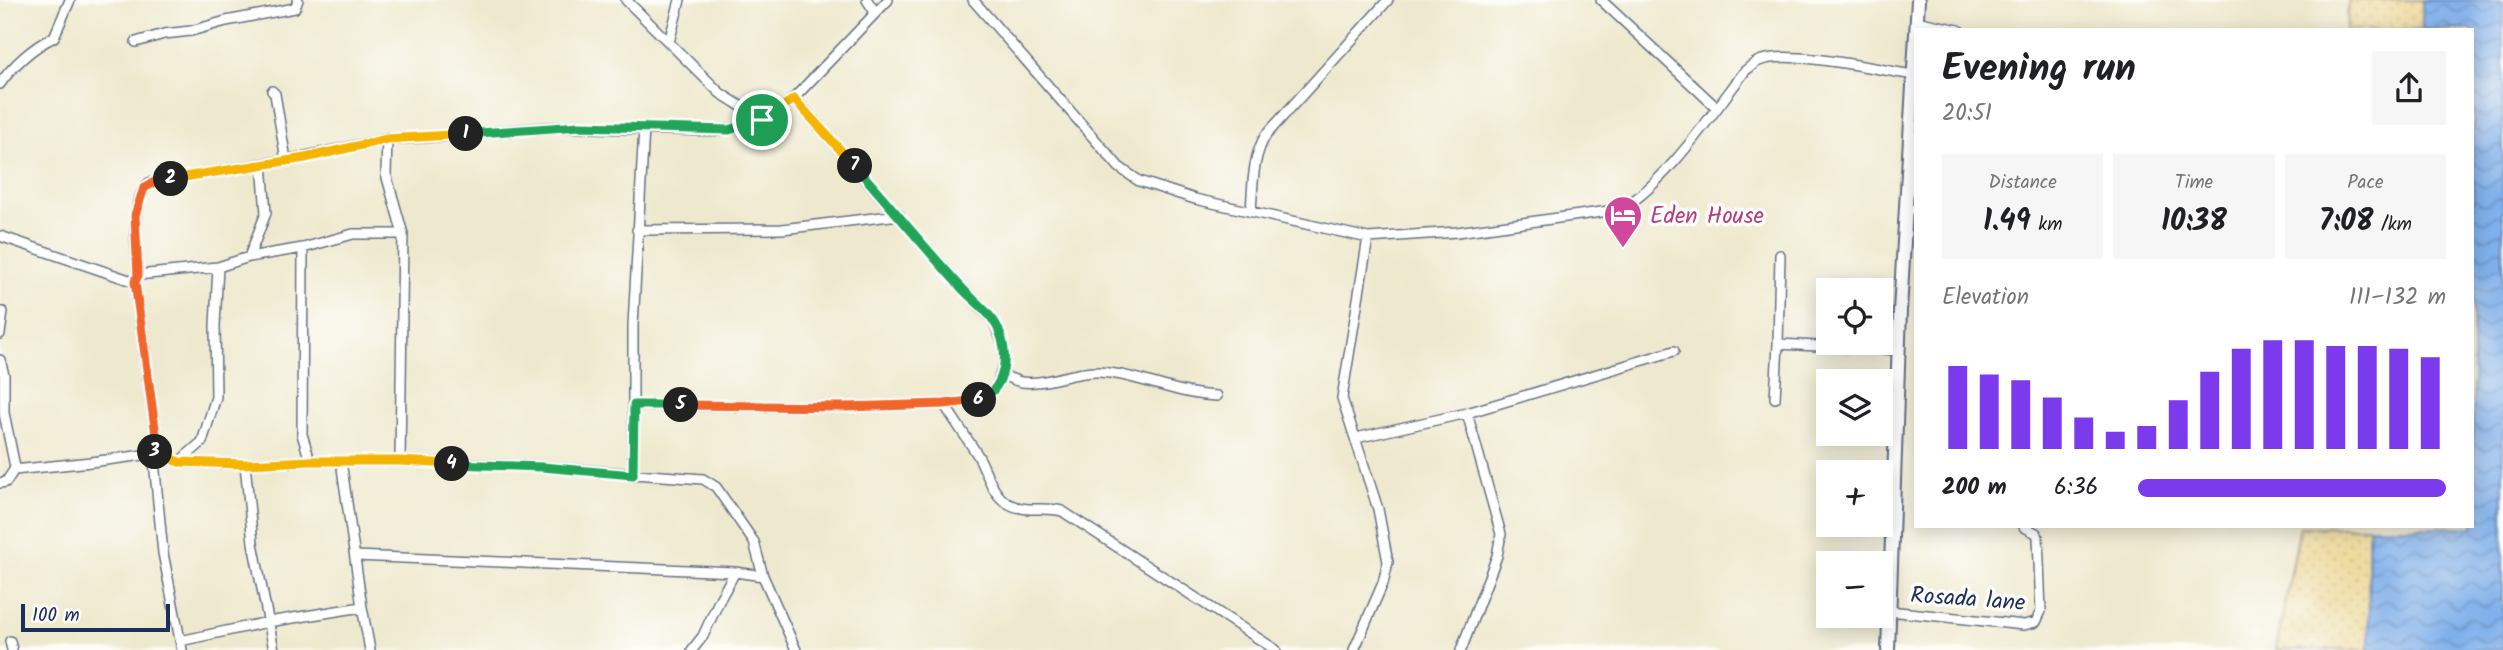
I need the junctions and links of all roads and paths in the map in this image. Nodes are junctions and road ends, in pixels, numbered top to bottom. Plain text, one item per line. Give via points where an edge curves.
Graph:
1 (71, 0) edge
2 (298, 0) edge
3 (626, 0) edge
4 (680, 0) edge
5 (867, 0) edge
6 (888, 0) edge
7 (973, 0) edge
8 (1388, 0) edge
9 (1601, 0) edge
10 (1918, 0) edge
11 (875, 12) junction
12 (1916, 22) junction
13 (1916, 28) edge
14 (1948, 28) edge
15 (136, 42) dead end
16 (669, 42) junction
17 (1914, 75) joint
18 (0, 84) edge
19 (272, 91) dead end
20 (794, 99) junction
21 (1717, 108) junction
22 (762, 120) junction
23 (644, 128) junction
24 (387, 139) junction
25 (286, 160) junction
26 (262, 164) junction
27 (1911, 209) edge
28 (1251, 211) junction
29 (899, 215) junction
30 (637, 230) junction
31 (403, 234) junction
32 (0, 236) edge
33 (1368, 238) junction
34 (303, 248) junction
35 (1780, 255) dead end
36 (249, 257) junction
37 (218, 267) junction
38 (136, 279) junction
39 (3, 312) dead end
40 (0, 334) edge
41 (1777, 344) junction
42 (1899, 350) junction
43 (1674, 351) dead end
44 (0, 360) edge
45 (1002, 375) junction
46 (1217, 396) dead end
47 (1775, 398) dead end
48 (944, 404) junction
49 (634, 405) junction
50 (1467, 413) junction
51 (1356, 438) junction
52 (153, 451) junction
53 (310, 461) junction
54 (341, 461) junction
55 (400, 461) junction
56 (179, 462) junction
57 (245, 464) junction
58 (14, 470) junction
59 (633, 475) junction
60 (0, 483) edge
61 (2026, 528) edge
62 (1891, 551) edge
63 (355, 556) junction
64 (735, 572) junction
65 (763, 576) junction
66 (362, 607) junction
67 (1893, 611) edge
68 (268, 622) junction
69 (1889, 628) edge
70 (181, 645) edge
71 (274, 650) edge
72 (370, 650) edge
73 (692, 650) edge
74 (796, 650) edge
75 (1276, 650) edge
76 (1354, 650) edge
77 (1461, 650) edge
78 (1888, 650) edge

1 - 18 street via 54,37 22,60
2 - 15 street via 295,8
3 - 16 street
4 - 16 street
5 - 11 street
6 - 11 street
7 - 28 street via 1129,175 1154,187
8 - 28 street via 1266,135 1257,158
9 - 21 street
10 - 12 street
11 - 20 street
12 - 13 street
12 - 14 street
16 - 22 street via 720,93
17 - 21 street via 1829,61 1767,59 1745,71
17 - 27 street
19 - 25 street
20 - 22 street
20 - 29 street
21 - 33 street via 1654,185 1616,211 1457,232
22 - 23 street via 729,130
23 - 24 street via 552,127
23 - 30 street
24 - 25 street
24 - 31 street via 386,174
25 - 26 street
26 - 36 street via 266,213
26 - 38 street via 149,183 135,215
27 - 42 street
28 - 33 street
29 - 30 street via 782,229
29 - 45 street via 993,320 1004,346
30 - 49 street
31 - 34 street via 353,234
31 - 55 street
32 - 38 street
33 - 51 street via 1342,393
34 - 36 street
34 - 53 street via 302,434
35 - 41 street
36 - 37 street
37 - 38 street
37 - 56 street via 216,397 202,442
38 - 52 street via 156,435
39 - 40 street
41 - 42 street
41 - 47 street
42 - 62 street
43 - 50 street
44 - 58 street
45 - 46 street via 1034,382 1102,372
45 - 48 street via 983,399
48 - 49 street
48 - 75 street via 998,495 1009,504 1062,511
49 - 59 street
50 - 51 street
50 - 77 street via 1502,534
51 - 76 street via 1378,509 1388,562
52 - 56 street
52 - 58 street
52 - 70 street via 163,552
53 - 54 street
53 - 57 street
54 - 55 street
54 - 63 street
55 - 59 street
56 - 57 street
57 - 68 street
58 - 60 street
59 - 65 street via 696,478 716,487 754,542
61 - 67 street, Rosada lane via 2036,533 2039,542 2041,611 2036,622 2025,625
63 - 64 street
63 - 66 street
64 - 65 street
64 - 73 street
65 - 74 street
66 - 68 street
66 - 72 street
68 - 70 street
68 - 71 street
69 - 78 street

